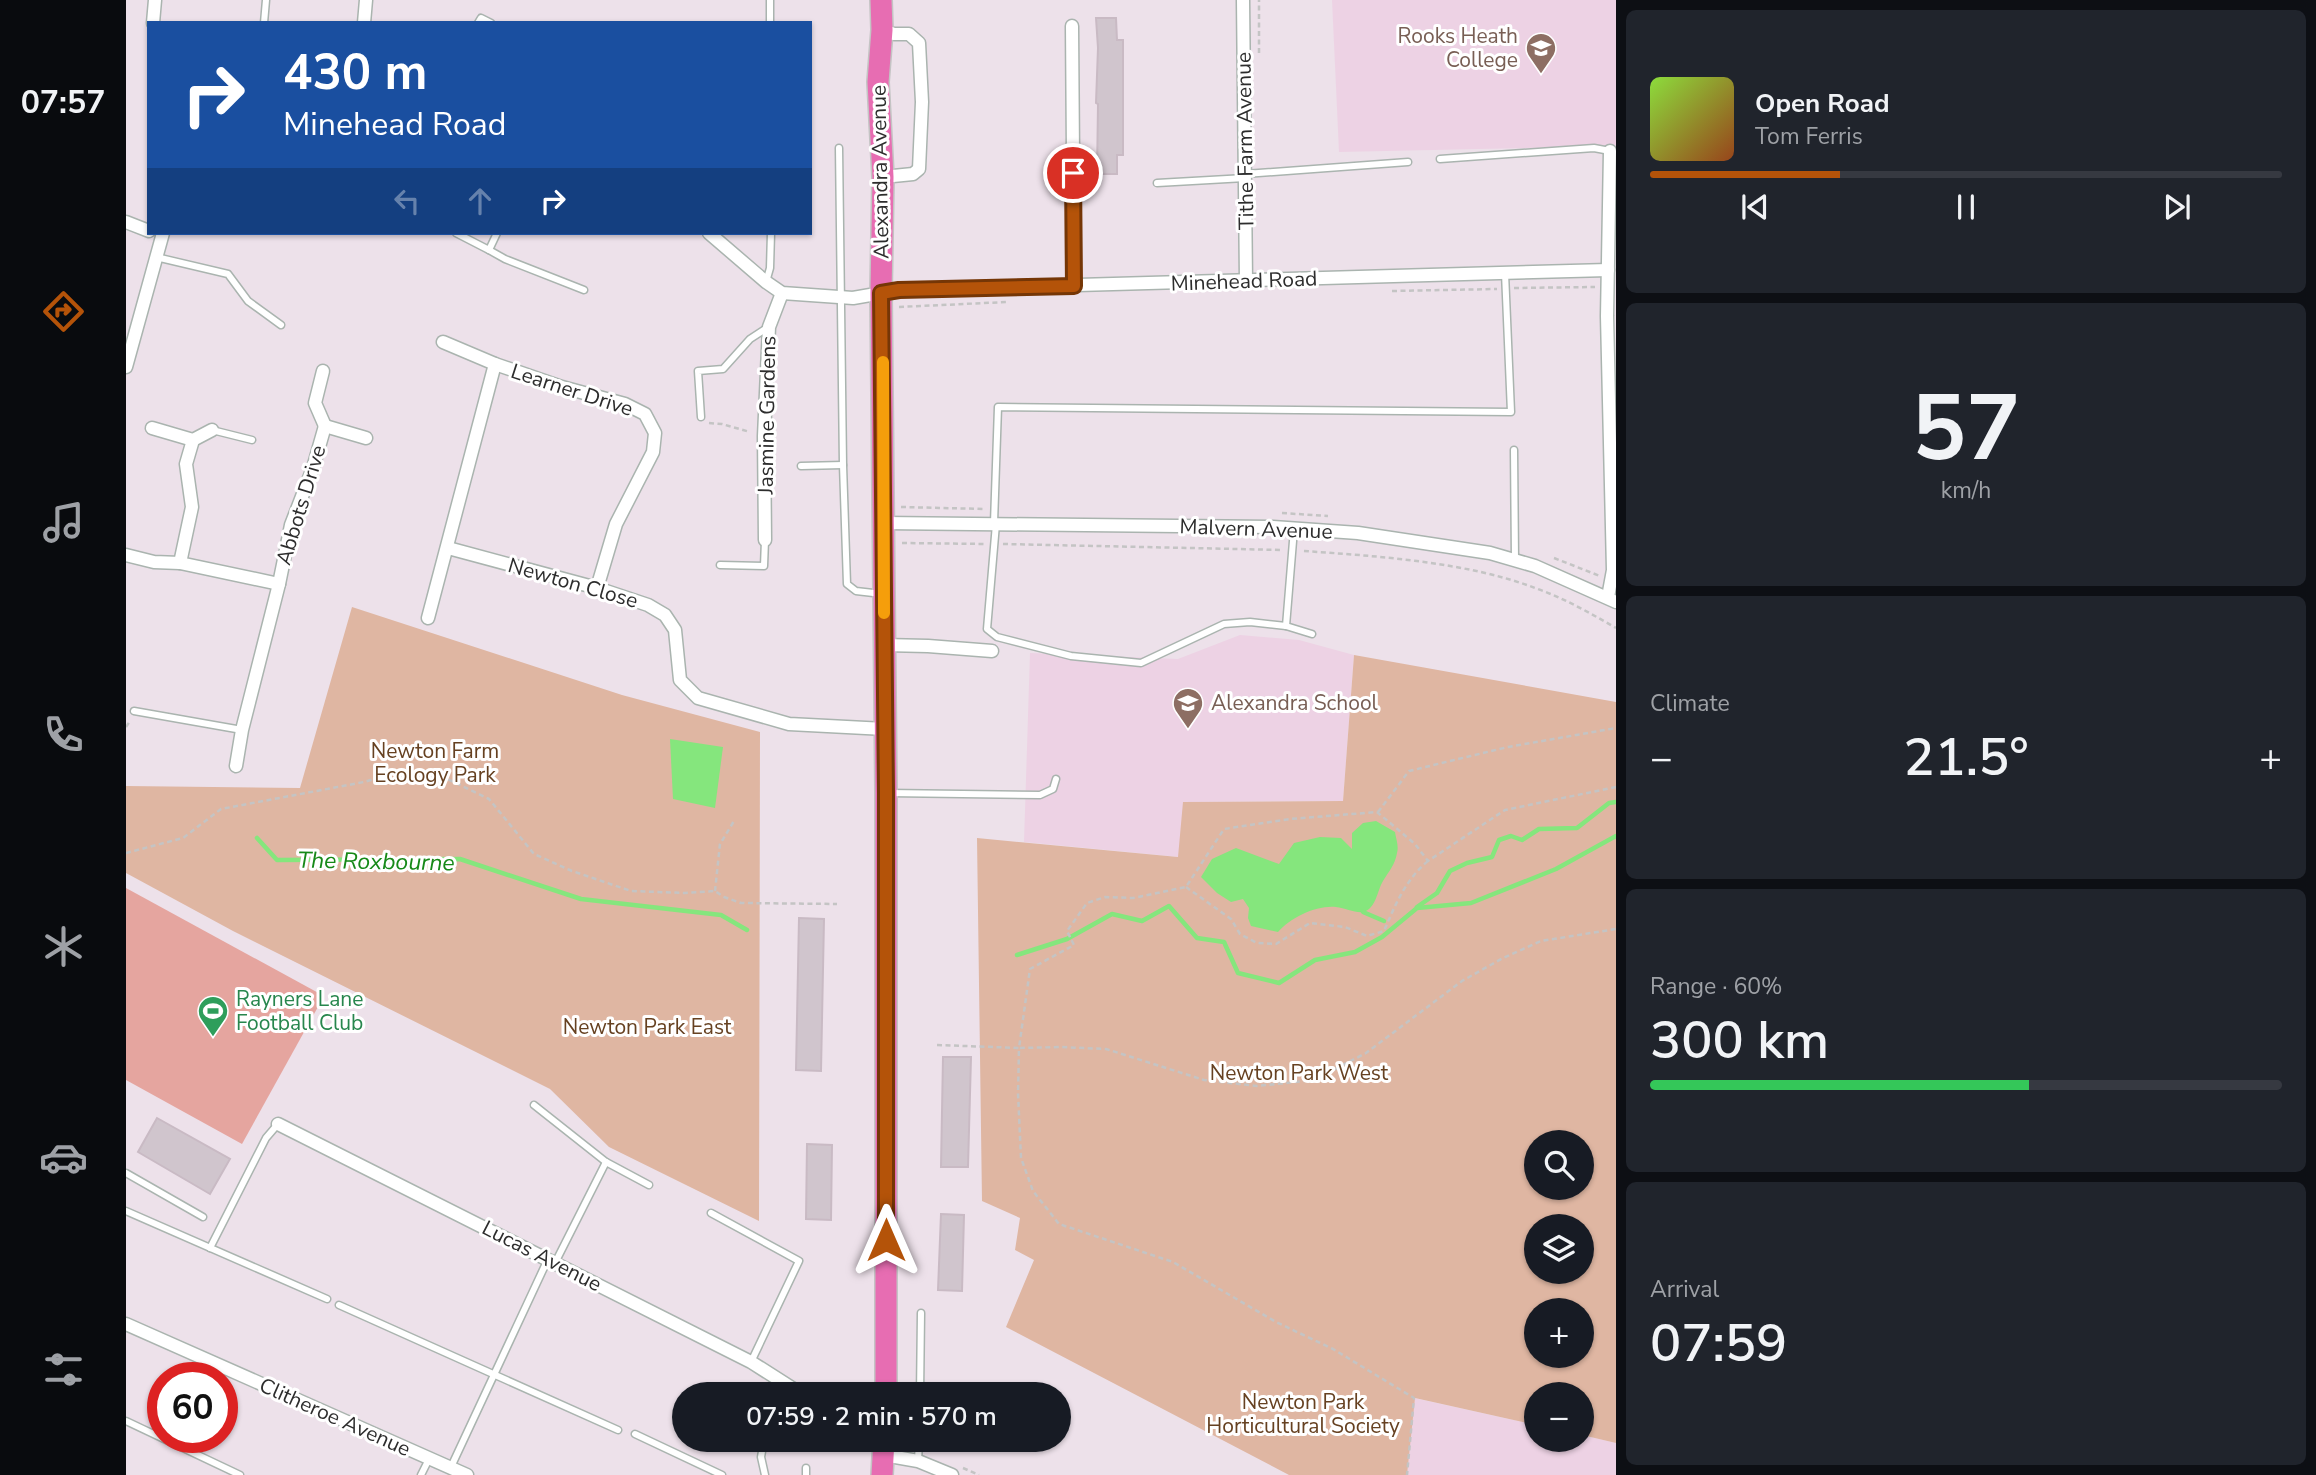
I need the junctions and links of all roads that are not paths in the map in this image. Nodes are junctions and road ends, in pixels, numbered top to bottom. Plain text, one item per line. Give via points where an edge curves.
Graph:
1 (155, 0) edge
2 (266, 0) edge
3 (366, 0) edge
4 (770, 0) edge
5 (881, 0) edge
6 (1243, 0) edge
7 (153, 21) edge
8 (264, 21) edge
9 (364, 21) edge
10 (770, 21) edge
11 (1072, 26) dead end
12 (881, 30) junction
13 (839, 148) dead end
14 (1611, 150) joint
15 (1440, 159) dead end
16 (1408, 162) dead end
17 (1245, 176) junction
18 (883, 177) junction
19 (1157, 183) dead end
20 (126, 222) edge
21 (147, 229) edge
22 (157, 235) edge
23 (460, 235) edge
24 (496, 235) edge
25 (711, 235) edge
26 (771, 235) edge
27 (489, 250) junction
28 (156, 257) junction
29 (1608, 270) junction
30 (1504, 272) junction
31 (766, 282) junction
32 (1247, 282) junction
33 (1074, 286) junction
34 (584, 290) dead end
35 (782, 293) junction
36 (881, 293) junction
37 (841, 297) junction
38 (281, 325) dead end
39 (769, 327) junction
40 (443, 342) dead end
41 (495, 364) junction
42 (126, 367) edge
43 (323, 372) dead end
44 (701, 416) road end
45 (325, 426) junction
46 (152, 428) dead end
47 (212, 430) joint
48 (366, 438) dead end
49 (193, 440) junction
50 (252, 440) dead end
51 (1514, 450) dead end
52 (843, 465) junction
53 (800, 466) dead end
54 (884, 523) junction
55 (995, 523) junction
56 (1294, 529) junction
57 (765, 540) joint
58 (1615, 542) edge
59 (448, 548) junction
60 (126, 555) edge
61 (1515, 561) junction
62 (180, 563) junction
63 (720, 565) dead end
64 (279, 584) junction
65 (597, 588) junction
66 (884, 594) junction
67 (1612, 600) edge
68 (428, 618) dead end
69 (1286, 626) junction
70 (1312, 634) dead end
71 (884, 645) junction
72 (992, 652) dead end
73 (134, 711) dead end
74 (885, 729) junction
75 (242, 730) junction
76 (236, 766) dead end
77 (1056, 779) dead end
78 (886, 793) junction
79 (534, 1105) dead end
80 (278, 1124) joint
81 (606, 1163) junction
82 (126, 1173) edge
83 (649, 1185) dead end
84 (126, 1211) edge
85 (711, 1213) dead end
86 (202, 1217) dead end
87 (210, 1248) junction
88 (552, 1261) junction
89 (327, 1299) dead end
90 (339, 1305) dead end
91 (921, 1313) dead end
92 (126, 1324) edge
93 (751, 1362) junction
94 (495, 1375) junction
95 (777, 1382) edge
96 (886, 1382) edge
97 (920, 1382) edge
98 (126, 1421) edge
99 (618, 1430) dead end
100 (635, 1434) dead end
101 (762, 1452) edge
102 (884, 1457) edge
103 (429, 1459) junction
104 (921, 1466) edge
105 (451, 1468) junction
106 (240, 1475) edge
107 (421, 1475) edge
108 (467, 1475) edge
109 (722, 1475) edge
110 (765, 1475) edge
111 (952, 1475) edge

1 - 7 street
2 - 8 lane
3 - 9 street
4 - 10 lane
5 - 12 main road, Alexandra Avenue
6 - 17 street, Tithe Farm Avenue
11 - 33 street
12 - 18 main road, Alexandra Avenue via 878,82
12 - 18 street via 909,34 919,43 922,102 919,169 913,174
13 - 37 lane
14 - 15 lane
14 - 29 street
16 - 17 lane
17 - 19 lane
17 - 32 street, Tithe Farm Avenue
18 - 36 main road, Alexandra Avenue
20 - 21 street
22 - 28 street
23 - 27 lane
24 - 27 lane
25 - 31 street
26 - 31 lane
27 - 34 lane
28 - 38 lane via 228,274 248,301
28 - 42 street
29 - 30 street, Minehead Road
29 - 58 street
30 - 32 street, Minehead Road
30 - 55 lane via 1511,412 998,407
31 - 35 street
32 - 33 street, Minehead Road
33 - 36 street, Minehead Road
35 - 37 street, Minehead Road
35 - 39 street, Jasmine Gardens
36 - 37 street, Minehead Road
36 - 54 main road, Alexandra Avenue
37 - 52 lane
39 - 44 lane via 750,338 723,369 698,371
39 - 57 street, Jasmine Gardens
40 - 41 street, Learner Drive
41 - 59 street
41 - 65 street, Learner Drive via 625,404 645,414 654,433 653,452 616,524
43 - 45 street, Abbots Drive via 315,403
45 - 48 street, Abbots Drive
45 - 64 street, Abbots Drive via 291,525
46 - 49 street
47 - 49 street
47 - 50 lane
49 - 62 street via 186,464 192,507
51 - 61 lane
52 - 53 lane
52 - 66 lane via 847,584 856,591
54 - 55 street, Malvern Avenue
54 - 66 main road, Alexandra Avenue
55 - 56 street, Malvern Avenue
55 - 69 lane via 987,629 997,637 1071,656 1141,663 1224,624
56 - 61 street, Malvern Avenue via 1358,533
56 - 69 lane
57 - 63 lane via 764,566
58 - 67 street
59 - 65 street, Newton Close
59 - 68 street
60 - 62 street
61 - 67 street, Malvern Avenue
62 - 64 street
64 - 75 street, Abbots Drive
65 - 74 street, Newton Close via 665,615 675,630 680,681 698,698 789,724
66 - 71 main road, Alexandra Avenue
69 - 70 lane
71 - 72 street
71 - 74 main road, Alexandra Avenue
73 - 75 lane
74 - 78 main road, Alexandra Avenue
75 - 76 street, Abbots Drive
77 - 78 lane via 1053,789 1040,795
78 - 96 main road, Alexandra Avenue
79 - 81 lane
80 - 87 lane via 266,1138
80 - 88 street, Lucas Avenue
81 - 83 lane
81 - 88 lane
82 - 86 lane
84 - 87 lane
85 - 93 lane via 799,1261
87 - 89 lane
88 - 93 street, Lucas Avenue
88 - 94 lane
90 - 94 lane
91 - 97 lane
92 - 103 street, Clitheroe Avenue
93 - 95 street, Lucas Avenue
94 - 99 lane
94 - 105 lane
98 - 106 lane
100 - 109 lane
101 - 110 lane
102 - 104 street
103 - 105 street, Clitheroe Avenue
103 - 107 lane
104 - 111 street
105 - 108 street, Clitheroe Avenue

